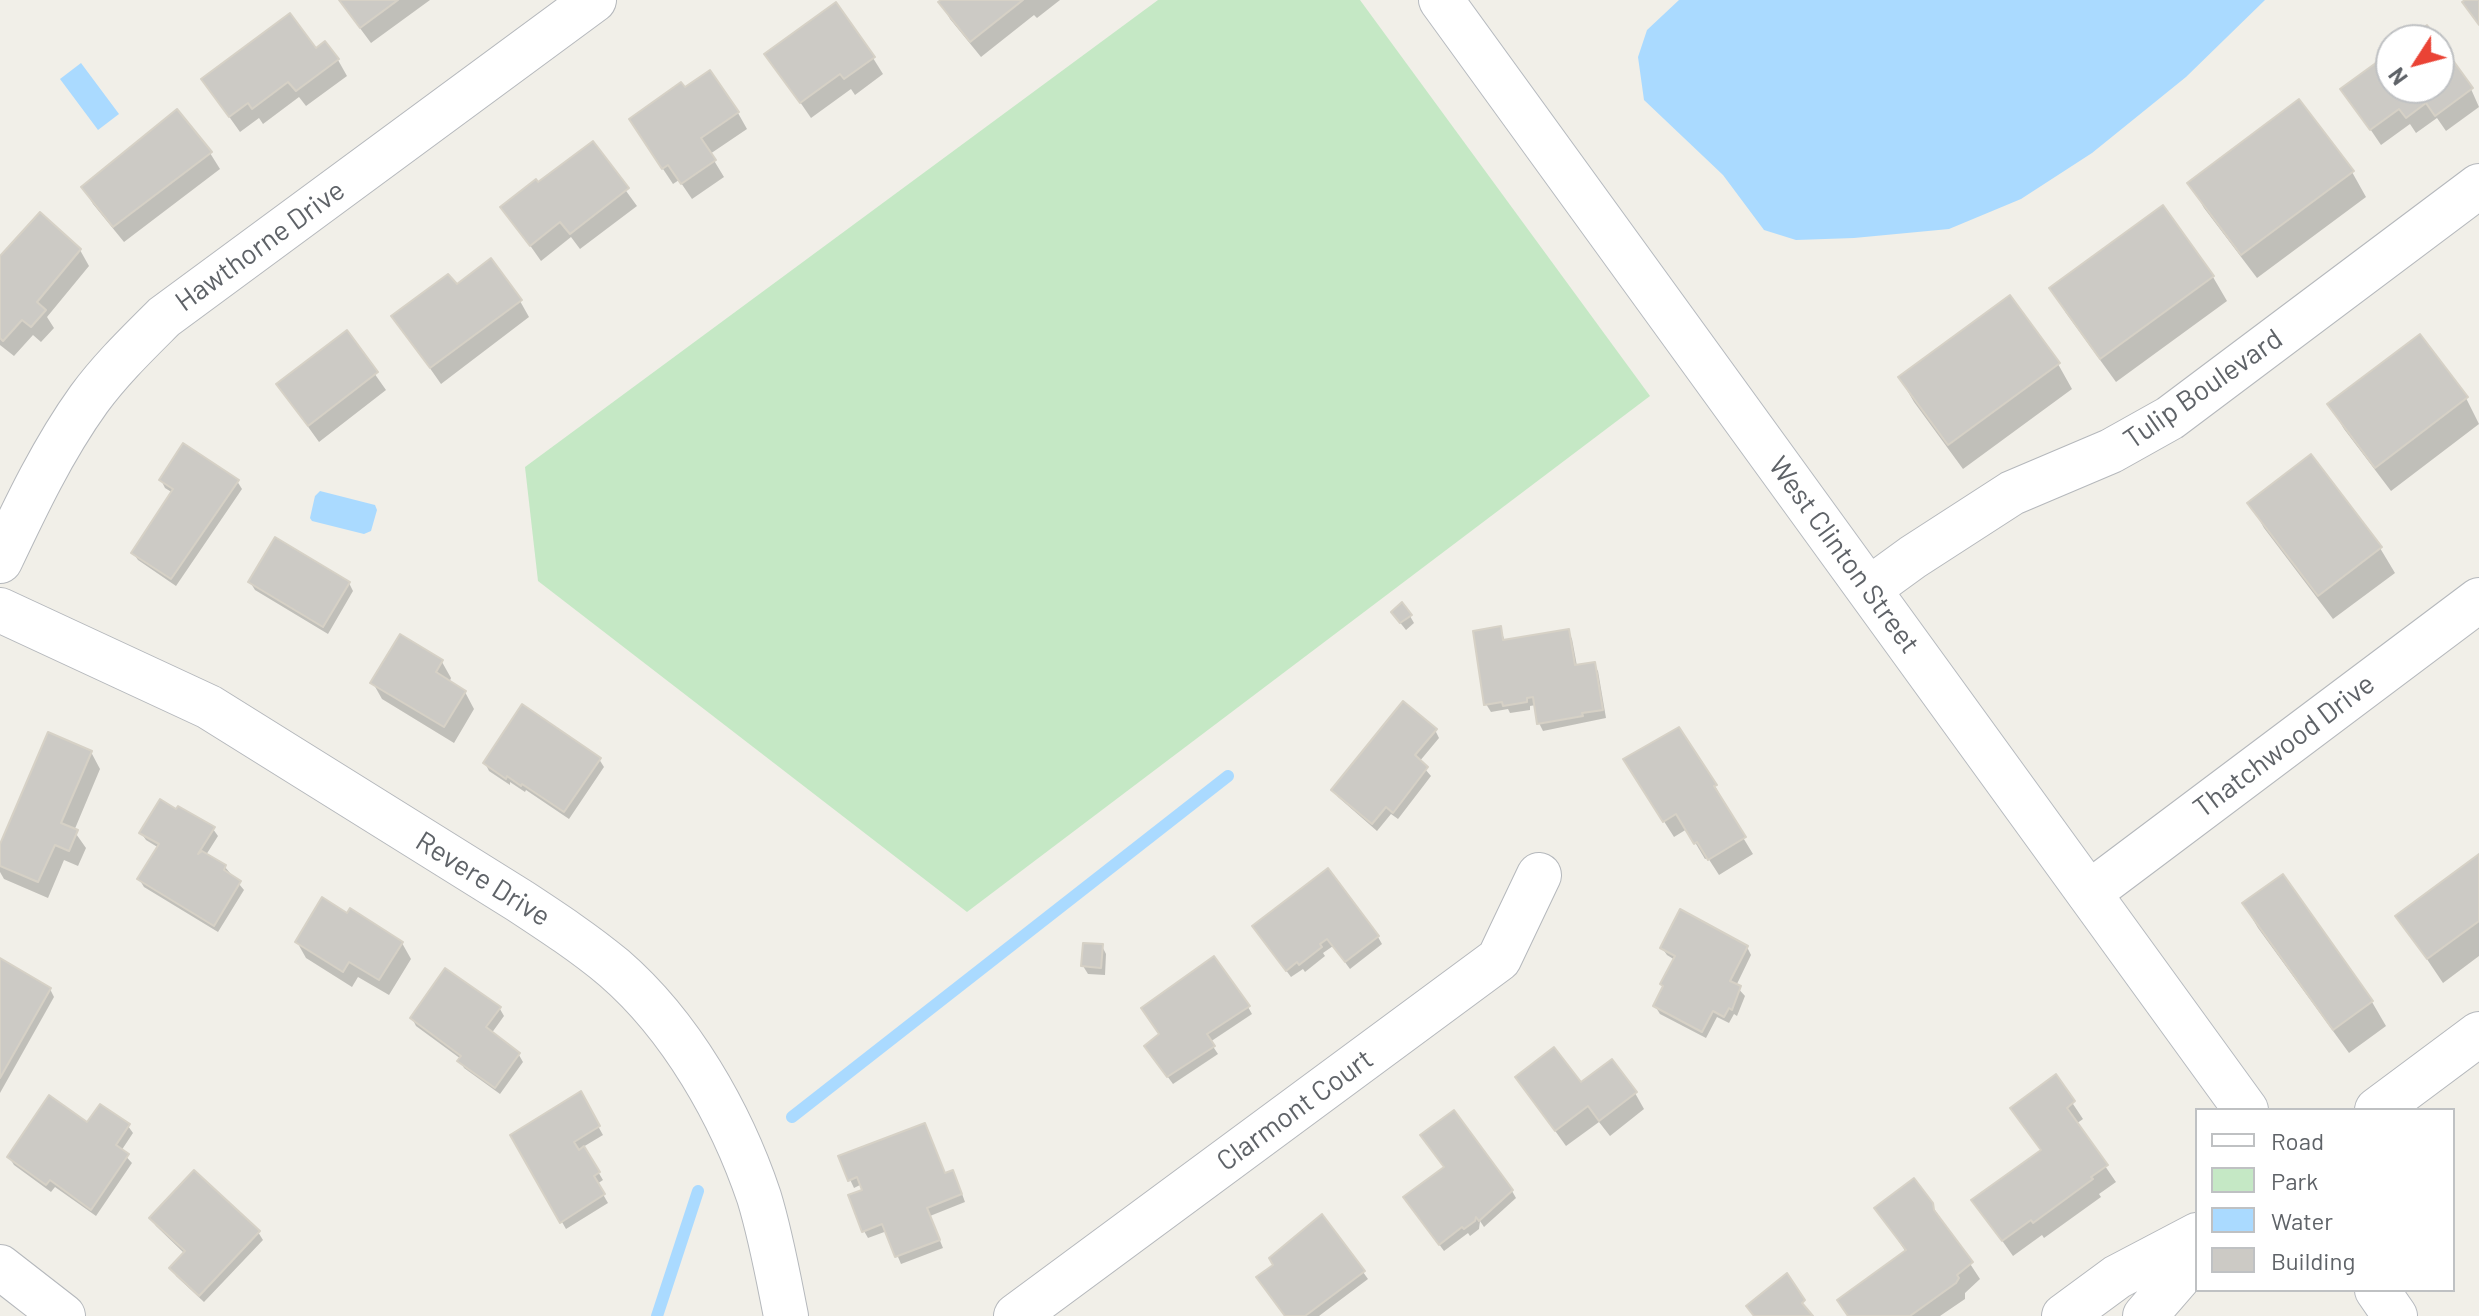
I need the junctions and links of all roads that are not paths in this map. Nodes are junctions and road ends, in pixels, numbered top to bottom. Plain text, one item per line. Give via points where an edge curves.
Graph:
1 (594, 0) edge
2 (1441, 0) edge
3 (2479, 186) edge
4 (0, 561) edge
5 (1869, 589) junction
6 (2479, 600) edge
7 (0, 610) edge
8 (1539, 875) dead end
9 (2089, 893) junction
10 (2479, 1034) edge
11 (2245, 1108) edge
12 (2380, 1108) edge
13 (2195, 1236) edge
14 (2195, 1258) edge
15 (0, 1267) edge
16 (2378, 1292) edge
17 (63, 1316) edge
18 (786, 1316) edge
19 (1016, 1316) edge
20 (2064, 1316) edge
21 (2145, 1316) edge
22 (2395, 1316) edge

1 - 4 street, Hawthorne Drive via 164,317 89,399
2 - 5 street, West Clinton Street
3 - 5 street, Tulip Boulevard via 2170,418 2111,451 2012,493
5 - 9 street, West Clinton Street
6 - 9 street, Thatchwood Drive
7 - 18 street, Revere Drive via 209,707 520,901 615,970 665,1022 736,1140 759,1197
8 - 19 street, Clarmont Court via 1499,959
9 - 11 street, West Clinton Street
10 - 12 street
13 - 20 street via 2117,1277
14 - 21 street
15 - 17 street
16 - 22 street

